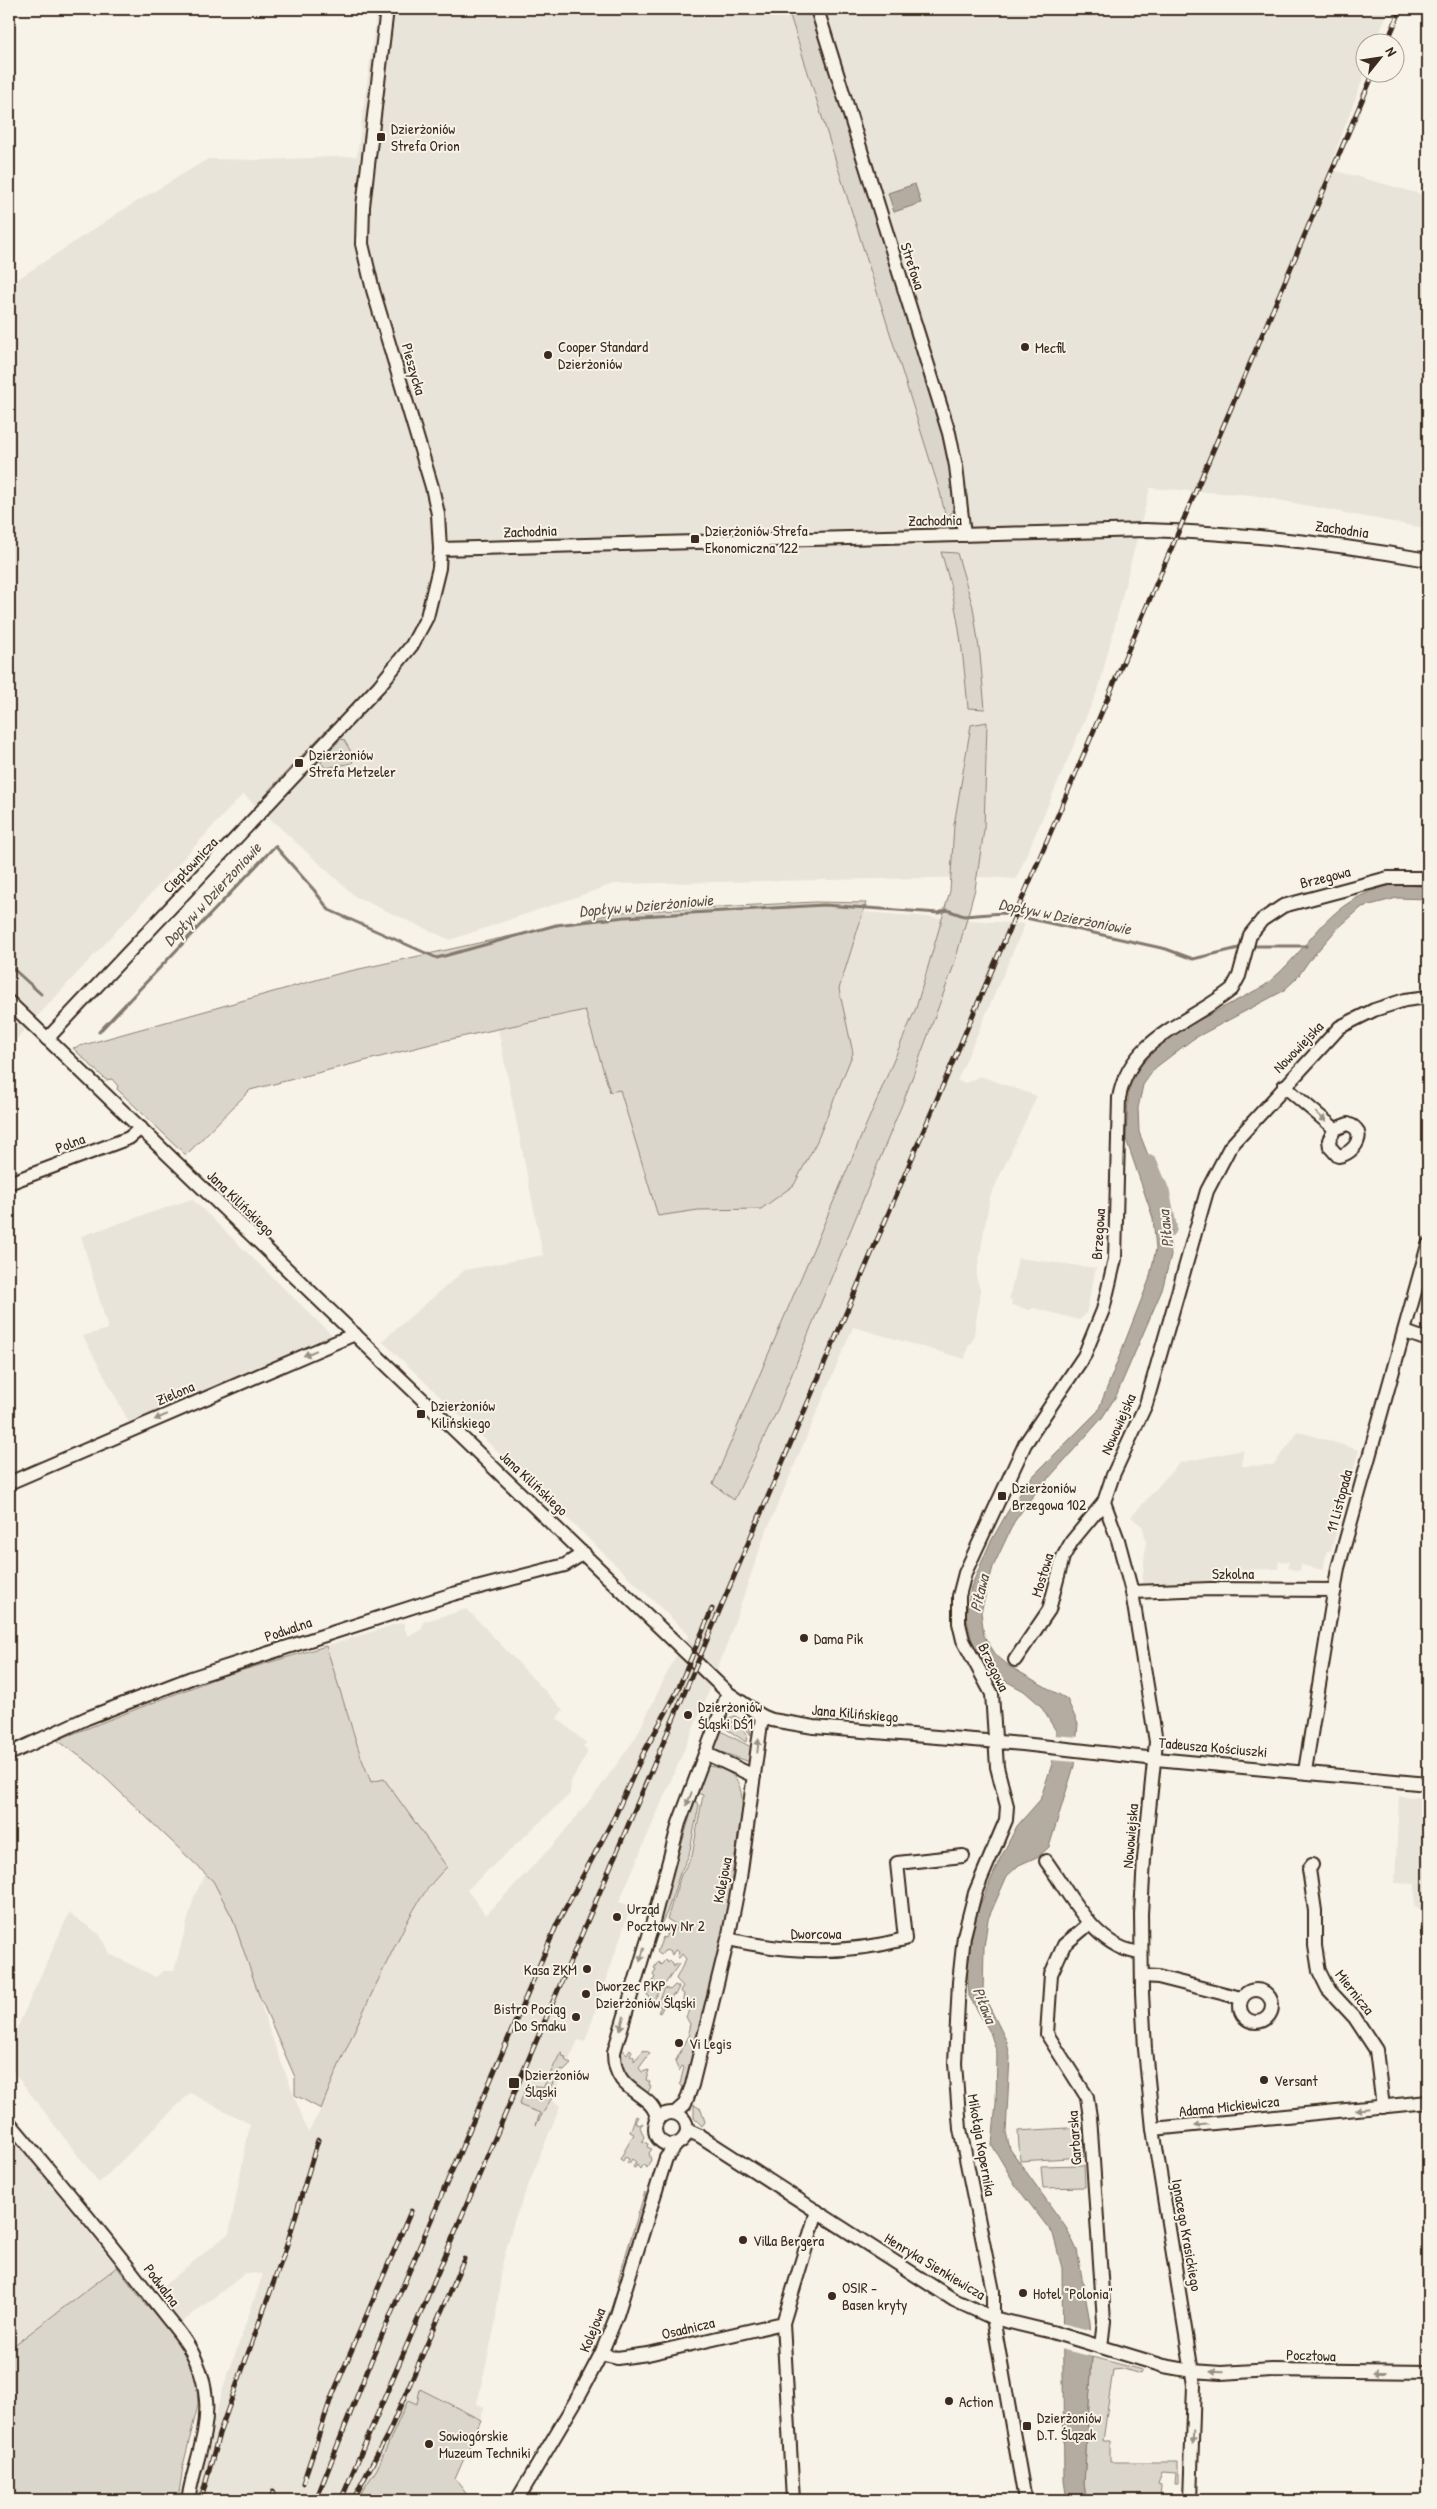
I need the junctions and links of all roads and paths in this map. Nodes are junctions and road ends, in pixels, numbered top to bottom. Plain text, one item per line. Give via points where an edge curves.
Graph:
1 (387, 9) edge
2 (817, 9) edge
3 (964, 535) junction
4 (440, 549) junction
5 (1428, 560) edge
6 (355, 713) joint
7 (1428, 878) edge
8 (1428, 997) edge
9 (9, 1002) edge
10 (47, 1039) junction
11 (1284, 1086) junction
12 (141, 1128) junction
13 (1335, 1129) dead end
14 (9, 1183) edge
15 (1428, 1245) edge
16 (1405, 1332) junction
17 (354, 1334) junction
18 (1428, 1340) edge
19 (9, 1483) edge
20 (1104, 1502) junction
21 (584, 1553) junction
22 (1335, 1590) junction
23 (1132, 1592) junction
24 (1015, 1660) dead end
25 (728, 1692) junction
26 (762, 1716) junction
27 (995, 1741) junction
28 (9, 1754) edge
29 (706, 1754) junction
30 (1156, 1759) junction
31 (1305, 1771) junction
32 (754, 1776) junction
33 (1428, 1784) edge
34 (963, 1856) dead end
35 (1046, 1861) dead end
36 (1312, 1865) dead end
37 (1090, 1924) junction
38 (1428, 1928) edge
39 (1428, 1935) edge
40 (728, 1939) junction
41 (1141, 1953) junction
42 (1142, 1976) junction
43 (1241, 1998) dead end
44 (1428, 2102) edge
45 (1383, 2107) junction
46 (657, 2120) junction
47 (681, 2121) junction
48 (9, 2122) edge
49 (1153, 2129) junction
50 (672, 2144) junction
51 (817, 2211) junction
52 (993, 2318) junction
53 (783, 2323) junction
54 (1098, 2346) junction
55 (601, 2354) junction
56 (1192, 2371) junction
57 (1428, 2372) edge
58 (188, 2500) edge
59 (517, 2500) edge
60 (793, 2500) edge
61 (1025, 2500) edge
62 (1190, 2500) edge

1 - 4 street, Pieszycka via 363,206 362,244 432,487
2 - 3 street, Strefowa via 949,433
3 - 4 street, Zachodnia
3 - 5 street, Zachodnia via 1180,531 1315,542
4 - 6 street, Pieszycka via 427,617 420,631 402,658
6 - 10 street, Ciepłownicza
7 - 27 street, Brzegowa via 1388,878 1293,902 1262,920 1250,935 1239,976 1232,989 1154,1041 1136,1057 1124,1076 1118,1109 1115,1259 1103,1310 1084,1356 1025,1444 965,1573 959,1596 959,1623 968,1653 992,1694
8 - 11 street, Nowowiejska via 1394,1004 1350,1020
9 - 10 street, Jana Kilińskiego
10 - 12 street, Jana Kilińskiego
11 -> 13 street
11 - 20 street, Nowowiejska via 1230,1147 1207,1191 1146,1404 1113,1474
12 - 14 street, Polna via 129,1138
12 - 17 street, Jana Kilińskiego
15 - 16 street, 11 Listopada
16 - 18 street
16 - 22 street, 11 Listopada via 1362,1478
17 -> 19 street, Zielona
17 - 21 street, Jana Kilińskiego
20 - 23 street, Nowowiejska
20 - 24 street, Mostowa via 1072,1541 1063,1557 1049,1610
21 - 25 street, Jana Kilińskiego
21 - 28 street, Podwalna via 564,1565 453,1594 192,1678 87,1718
22 - 23 street, Szkolna
22 - 31 street, 11 Listopada
23 - 30 street, Nowowiejska via 1154,1723
25 - 26 street, Jana Kilińskiego
25 - 29 street
26 - 27 street, Jana Kilińskiego via 814,1727
32 -> 26 street, Kolejowa
27 - 30 street, Tadeusza Kościuszki
27 - 52 street, Mikołaja Kopernika via 997,1767 1006,1798 1006,1820 975,1893 964,1936 955,2063 960,2129 993,2291
29 - 32 street
29 -> 46 street via 679,1823 614,2052 619,2077 630,2090 652,2105
30 - 31 street, Tadeusza Kościuszki
30 - 41 street, Nowowiejska via 1144,1859
31 - 33 street, Tadeusza Kościuszki
32 - 40 street, Kolejowa
34 - 40 street, Dworcowa via 896,1863 905,1938 879,1945 814,1951 758,1946
35 - 37 street
36 - 45 street, Miernicza via 1308,1868 1319,1971 1328,1989 1355,2018 1376,2050
37 - 41 street via 1116,1947 1126,1952
37 - 54 street, Garbarska via 1064,1945 1051,1974 1047,2034 1086,2097 1090,2117 1104,2321
38 - 39 street
40 - 47 street, Kolejowa
41 - 42 street, Nowowiejska
42 - 43 street
42 - 49 street, Ignacego Krasickiego
44 - 45 street, Adama Mickiewicza
45 -> 49 street, Adama Mickiewicza
46 - 47 street via 665,2114
46 - 50 street via 656,2135
47 - 50 street via 684,2138
47 - 51 street, Henryka Sienkiewicza
48 - 58 street, Podwalna via 140,2283 197,2363 206,2402 202,2440
49 - 56 street, Ignacego Krasickiego
50 - 55 street, Kolejowa via 617,2315
51 - 52 street, Henryka Sienkiewicza via 954,2300
51 - 53 street
52 - 54 street, Henryka Sienkiewicza
52 - 61 street, Mikołaja Kopernika
53 - 55 street, Osadnicza via 648,2354 617,2358
53 - 60 street
54 - 56 street, Henryka Sienkiewicza
55 - 59 street, Kolejowa
57 -> 56 street, Pocztowa
56 -> 62 street, Ignacego Krasickiego

